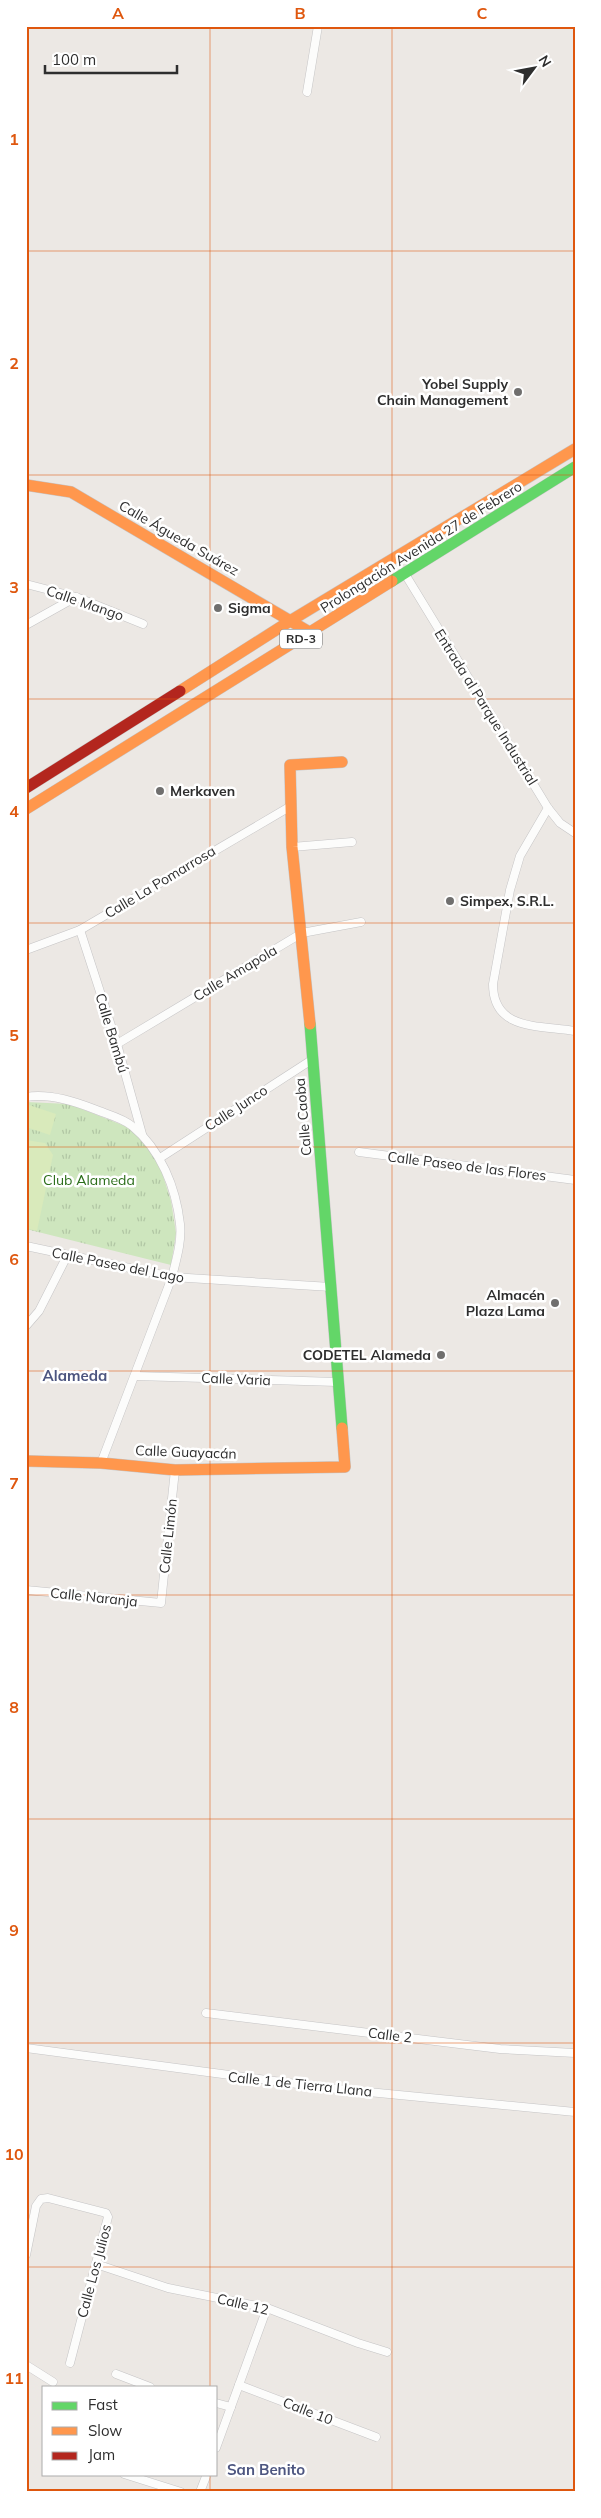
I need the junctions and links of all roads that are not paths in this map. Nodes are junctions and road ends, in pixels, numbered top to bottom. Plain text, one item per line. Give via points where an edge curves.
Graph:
1 (318, 26) edge
2 (307, 92) dead end
3 (575, 448) edge
4 (544, 467) junction
5 (575, 467) edge
6 (554, 481) junction
7 (26, 485) edge
8 (405, 574) junction
9 (26, 584) edge
10 (76, 597) junction
11 (290, 621) junction
12 (143, 624) dead end
13 (26, 625) edge
14 (311, 633) junction
15 (342, 762) dead end
16 (26, 788) edge
17 (291, 806) junction
18 (548, 808) junction
19 (26, 809) edge
20 (575, 833) edge
21 (352, 842) dead end
22 (292, 847) junction
23 (361, 922) dead end
24 (80, 930) junction
25 (302, 933) junction
26 (26, 950) edge
27 (575, 1031) edge
28 (117, 1044) junction
29 (313, 1059) junction
30 (26, 1097) edge
31 (142, 1136) junction
32 (359, 1152) dead end
33 (160, 1158) junction
34 (575, 1180) edge
35 (26, 1246) edge
36 (67, 1256) junction
37 (172, 1277) junction
38 (331, 1287) junction
39 (26, 1326) edge
40 (135, 1376) junction
41 (336, 1382) junction
42 (26, 1460) edge
43 (101, 1463) junction
44 (345, 1467) joint
45 (175, 1470) junction
46 (26, 1590) edge
47 (162, 1603) joint
48 (206, 2013) dead end
49 (26, 2048) edge
50 (575, 2053) edge
51 (575, 2112) edge
52 (26, 2255) edge
53 (96, 2264) junction
54 (267, 2308) junction
55 (387, 2352) dead end
56 (70, 2363) dead end
57 (26, 2364) edge
58 (116, 2374) dead end
59 (53, 2382) dead end
60 (239, 2385) junction
61 (147, 2386) edge
62 (218, 2404) edge
63 (231, 2407) junction
64 (376, 2437) dead end
65 (218, 2443) edge
66 (130, 2476) edge
67 (205, 2476) edge
68 (181, 2492) edge
69 (200, 2492) edge

1 - 2 street
3 - 4 street, Prolongación Avenida 27 de Febrero / RD-3
4 - 6 street
4 - 11 street, Prolongación Avenida 27 de Febrero / RD-3
5 - 6 street, Prolongación Avenida 27 de Febrero / RD-3
6 - 8 street, Prolongación Avenida 27 de Febrero / RD-3
7 - 11 street, Calle Águeda Suárez via 70,492
8 - 14 street, Prolongación Avenida 27 de Febrero / RD-3
8 - 18 street, Entrada al Parque Industrial
9 - 10 street, Calle Mango
10 - 12 street, Calle Mango
10 - 13 street
11 - 14 street, Calle Águeda Suárez
11 - 16 street, Prolongación Avenida 27 de Febrero / RD-3
14 - 19 street, Prolongación Avenida 27 de Febrero / RD-3
15 - 17 street, Calle Caoba via 290,765
17 - 22 street, Calle Caoba
17 - 24 street, Calle La Pomarrosa
18 - 20 street, Entrada al Parque Industrial via 560,823
18 - 27 street via 520,856 510,890 493,996 496,1006 511,1021
21 - 22 street
22 - 25 street, Calle Caoba
23 - 25 street, Calle Amapola
24 - 26 street, Calle La Pomarrosa
24 - 28 street, Calle Bambú
25 - 28 street, Calle Amapola
25 - 29 street, Calle Caoba
28 - 31 street, Calle Bambú
29 - 33 street, Calle Junco
29 - 38 street, Calle Caoba
30 - 31 street via 79,1103 131,1125
31 - 33 street
32 - 34 street, Calle Paseo de las Flores
33 - 37 street via 180,1225 179,1251
35 - 36 street, Calle Paseo del Lago
36 - 37 street, Calle Paseo del Lago
36 - 39 street via 38,1312
37 - 38 street, Calle Paseo del Lago
37 - 40 street
38 - 41 street, Calle Caoba
40 - 41 street, Calle Varia
40 - 43 street
41 - 44 street, Calle Caoba
42 - 43 street, Calle Guayacán
43 - 45 street, Calle Guayacán
44 - 45 street, Calle Guayacán
45 - 47 street, Calle Limón
46 - 47 street, Calle Naranja
48 - 50 street, Calle 2 via 500,2049
49 - 51 street, Calle 1 de Tierra Llana via 327,2088
52 - 53 street, Calle Los Julios via 36,2206 41,2199 48,2198 106,2213 107,2222
53 - 54 street, Calle 12 via 168,2288
53 - 56 street, Calle Los Julios
54 - 55 street, Calle 12
54 - 60 street
57 - 59 street
58 - 61 street
60 - 63 street
60 - 64 street, Calle 10
62 - 63 street
63 - 65 street
66 - 68 street
67 - 69 street

